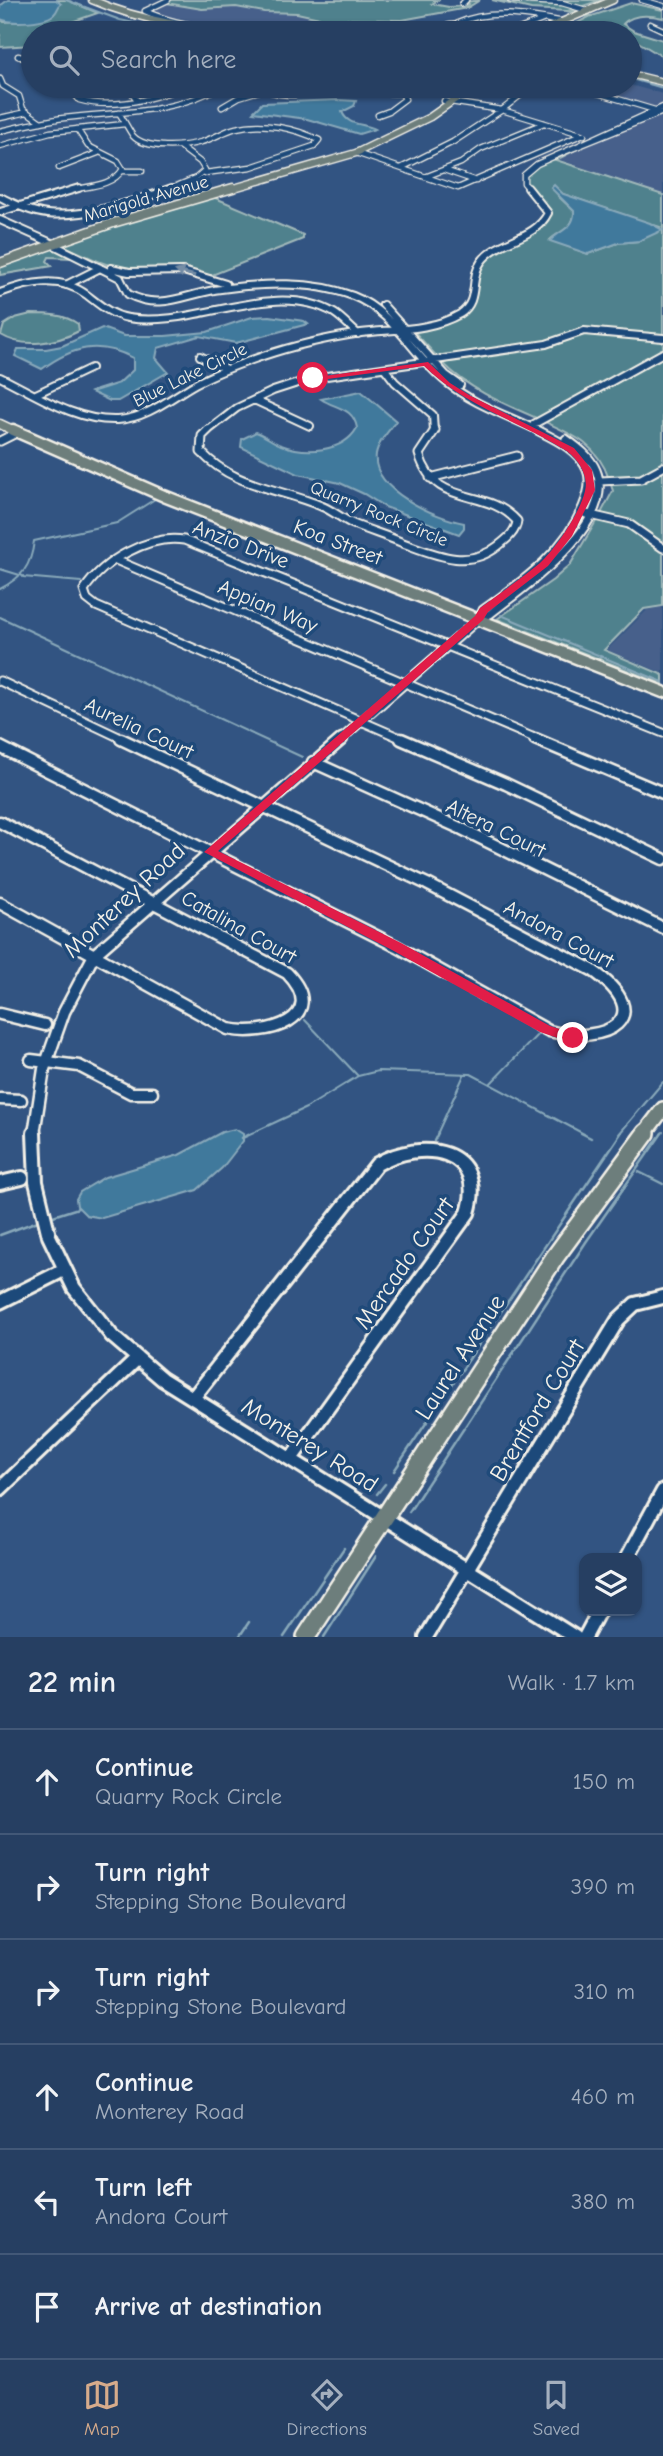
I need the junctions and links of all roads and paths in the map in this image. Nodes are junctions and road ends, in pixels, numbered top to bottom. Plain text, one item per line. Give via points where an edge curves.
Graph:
1 (81, 0) edge
2 (92, 0) edge
3 (168, 0) edge
4 (510, 0) edge
5 (613, 0) edge
6 (619, 0) edge
7 (642, 0) edge
8 (663, 6) edge
9 (586, 11) junction
10 (545, 19) junction
11 (145, 21) edge
12 (161, 21) edge
13 (183, 21) edge
14 (461, 21) edge
15 (542, 21) edge
16 (556, 21) edge
17 (563, 21) edge
18 (650, 24) dead end
19 (663, 30) edge
20 (18, 56) dead end
21 (21, 57) edge
22 (642, 75) edge
23 (0, 79) edge
24 (663, 80) edge
25 (78, 98) edge
26 (146, 98) edge
27 (196, 98) edge
28 (239, 98) edge
29 (404, 98) edge
30 (451, 98) edge
31 (453, 98) edge
32 (517, 98) edge
33 (615, 98) edge
34 (137, 100) joint
35 (448, 101) junction
36 (222, 107) dead end
37 (502, 110) junction
38 (656, 110) junction
39 (663, 110) edge
40 (27, 112) junction
41 (119, 113) junction
42 (377, 115) dead end
43 (0, 118) edge
44 (41, 122) junction
45 (544, 123) junction
46 (125, 124) junction
47 (77, 129) junction
48 (0, 131) edge
49 (582, 135) junction
50 (592, 138) junction
51 (0, 146) edge
52 (178, 146) junction
53 (564, 152) junction
54 (98, 153) junction
55 (356, 153) junction
56 (522, 160) junction
57 (537, 164) junction
58 (59, 168) dead end
59 (401, 168) junction
60 (303, 170) junction
61 (443, 170) junction
62 (123, 171) junction
63 (142, 171) dead end
64 (205, 173) junction
65 (425, 177) junction
66 (476, 181) junction
67 (0, 197) edge
68 (18, 206) junction
69 (0, 212) edge
70 (0, 220) edge
71 (52, 244) junction
72 (0, 263) edge
73 (102, 267) junction
74 (66, 285) junction
75 (0, 293) edge
76 (400, 328) junction
77 (358, 334) junction
78 (663, 338) edge
79 (663, 353) edge
80 (200, 356) dead end
81 (430, 363) junction
82 (90, 368) dead end
83 (226, 369) junction
84 (384, 369) junction
85 (0, 377) edge
86 (36, 394) junction
87 (254, 400) junction
88 (0, 424) edge
89 (534, 424) junction
90 (310, 426) dead end
91 (18, 432) junction
92 (0, 441) edge
93 (517, 456) dead end
94 (663, 467) edge
95 (430, 478) junction
96 (600, 481) junction
97 (580, 513) junction
98 (589, 515) junction
99 (663, 548) edge
100 (118, 562) junction
101 (480, 618) junction
102 (448, 645) junction
103 (0, 681) edge
104 (405, 682) junction
105 (663, 692) edge
106 (360, 721) junction
107 (663, 733) edge
108 (0, 747) edge
109 (313, 762) junction
110 (663, 793) edge
111 (263, 806) junction
112 (0, 822) edge
113 (210, 852) junction
114 (663, 859) edge
115 (153, 901) junction
116 (0, 903) edge
117 (663, 928) edge
118 (94, 955) junction
119 (0, 1014) edge
120 (31, 1060) dead end
121 (152, 1093) dead end
122 (0, 1098) edge
123 (22, 1099) dead end
124 (663, 1109) edge
125 (21, 1164) dead end
126 (22, 1178) junction
127 (0, 1183) edge
128 (25, 1191) dead end
129 (34, 1222) dead end
130 (58, 1273) junction
131 (663, 1297) edge
132 (0, 1303) edge
133 (136, 1360) junction
134 (193, 1398) junction
135 (291, 1459) junction
136 (0, 1489) edge
137 (663, 1491) edge
138 (384, 1518) junction
139 (630, 1553) edge
140 (467, 1569) junction
141 (596, 1616) edge
142 (306, 1637) edge
143 (426, 1637) edge
144 (575, 1637) edge
145 (585, 1637) edge

1 - 11 main road
2 - 12 main road
3 - 13 street via 145,13
4 - 9 street
5 - 9 main road
6 - 9 main road
7 - 8 street
9 - 17 main road
10 - 14 street via 485,16
10 - 15 street
10 - 16 street
18 - 19 street
20 - 21 street
22 - 24 main road
23 - 40 street via 19,96
25 - 34 street via 88,103
26 - 34 street
27 - 41 street
28 - 36 street
29 - 42 street
30 - 35 main road, Marigold Avenue
31 - 35 main road, Marigold Avenue
32 - 37 street
33 - 38 street
35 - 37 street
35 - 55 main road, Marigold Avenue via 402,132
35 - 60 main road, Marigold Avenue via 383,136
37 - 45 street
37 - 59 street
38 - 39 street
38 - 50 street
39 - 53 street
40 - 43 street
40 - 44 street
41 - 44 street
41 - 46 street
44 - 48 street
45 - 49 street
45 - 61 street
46 - 47 street
46 - 52 street via 139,141
47 - 51 street
47 - 54 street
49 - 50 street
49 - 56 street
50 - 53 street
52 - 64 street via 202,163
52 - 64 street via 253,125 294,130 319,140 314,146 257,166
53 - 57 street
54 - 58 street
54 - 62 street via 118,161
55 - 59 street
55 - 60 main road, Marigold Avenue
56 - 57 street
56 - 66 street
57 - 76 street, Blue Lake Circle via 528,170 524,183 544,205 546,220 485,256 474,271 475,298 469,307 446,319
59 - 65 street
60 - 71 main road, Marigold Avenue
61 - 65 street
61 - 66 street
62 - 63 street
62 - 68 street via 108,182
64 - 68 street via 180,187 85,212 57,216
65 - 66 street via 458,188
67 - 68 street
68 - 69 street
70 - 71 street
71 - 72 main road, Marigold Avenue
71 - 73 street
73 - 74 street
76 -> 73 street via 380,303 341,288 284,281 219,284 180,270 127,272
73 - 76 street via 122,280 131,296 153,303 179,302 209,291 289,285 334,290 373,304
74 - 75 street via 30,284
74 - 77 street via 105,311 132,318 177,320 243,304 288,302 331,312
76 - 77 street, Blue Lake Circle
76 - 81 street
77 - 83 street, Blue Lake Circle via 282,350
78 - 81 street, Quarry Rock Circle via 584,331 552,343
79 - 89 street
80 - 83 street
81 - 84 street, Quarry Rock Circle
81 - 89 street via 472,393
81 - 97 street via 447,384 559,441 580,459 591,480
82 - 86 street
83 - 86 street, Blue Lake Circle via 149,413 126,419 89,417
84 - 87 street, Quarry Rock Circle via 313,378
84 - 95 street via 433,415 435,429 419,454
85 - 86 street, Blue Lake Circle
87 - 90 street
87 - 95 street, Quarry Rock Circle via 217,421 200,443 207,460 241,480 323,506 354,524 446,559 485,556 518,526 507,510 460,496
88 - 91 main road, Koa Street
89 - 96 street via 578,447 589,457
91 - 92 street
91 - 101 main road, Koa Street via 144,487
93 - 95 street
94 - 96 street via 641,479
96 - 98 street
97 - 98 street
97 - 101 street via 545,564 484,610
98 - 99 street via 629,524
98 - 101 street via 554,566
100 - 102 street, Anzio Drive via 147,543 165,538 184,540
100 - 104 street, Appian Way
100 - 106 street, Anzio Drive via 86,584 89,602
101 - 102 street, Monterey Road
101 - 105 main road, Koa Street
102 - 104 street, Monterey Road
102 - 107 street, Anzio Drive
103 - 111 street, Aurelia Court
104 - 106 street, Monterey Road
104 - 110 street, Appian Way
106 - 109 street, Monterey Road
106 - 114 street, Altera Court
108 - 113 street
109 - 111 street, Monterey Road
109 - 117 street, Altera Court
111 - 113 street, Monterey Road
111 - 113 street, Andora Court via 602,975 623,999 621,1019 594,1037 570,1038 549,1031 396,946
112 - 115 street, Catalina Court
113 - 115 street, Monterey Road
115 - 118 street, Monterey Road
115 - 118 street, Catalina Court via 291,975 302,995 294,1017 265,1033 234,1031
116 - 118 street, Catalina Court
118 - 119 street, Monterey Road via 43,1029
120 - 121 street via 79,1066 131,1093
122 - 123 street
124 - 138 main road, Laurel Avenue via 555,1257
125 - 126 street
126 - 127 street
126 - 128 street
129 - 130 street, Monterey Road
130 - 132 street
130 - 133 street, Monterey Road via 98,1325
131 - 140 street, Brentford Court via 635,1304 618,1320
133 - 134 street, Monterey Road
133 - 136 street
134 - 135 street, Monterey Road
134 - 135 street, Mercado Court via 377,1164 408,1149 429,1148 449,1155 473,1182 472,1205
135 - 138 street, Monterey Road
137 - 139 street
138 - 140 street, Monterey Road
138 - 142 main road, Laurel Avenue
140 - 143 street, Brentford Court
140 - 144 street, Monterey Road
141 - 145 street

